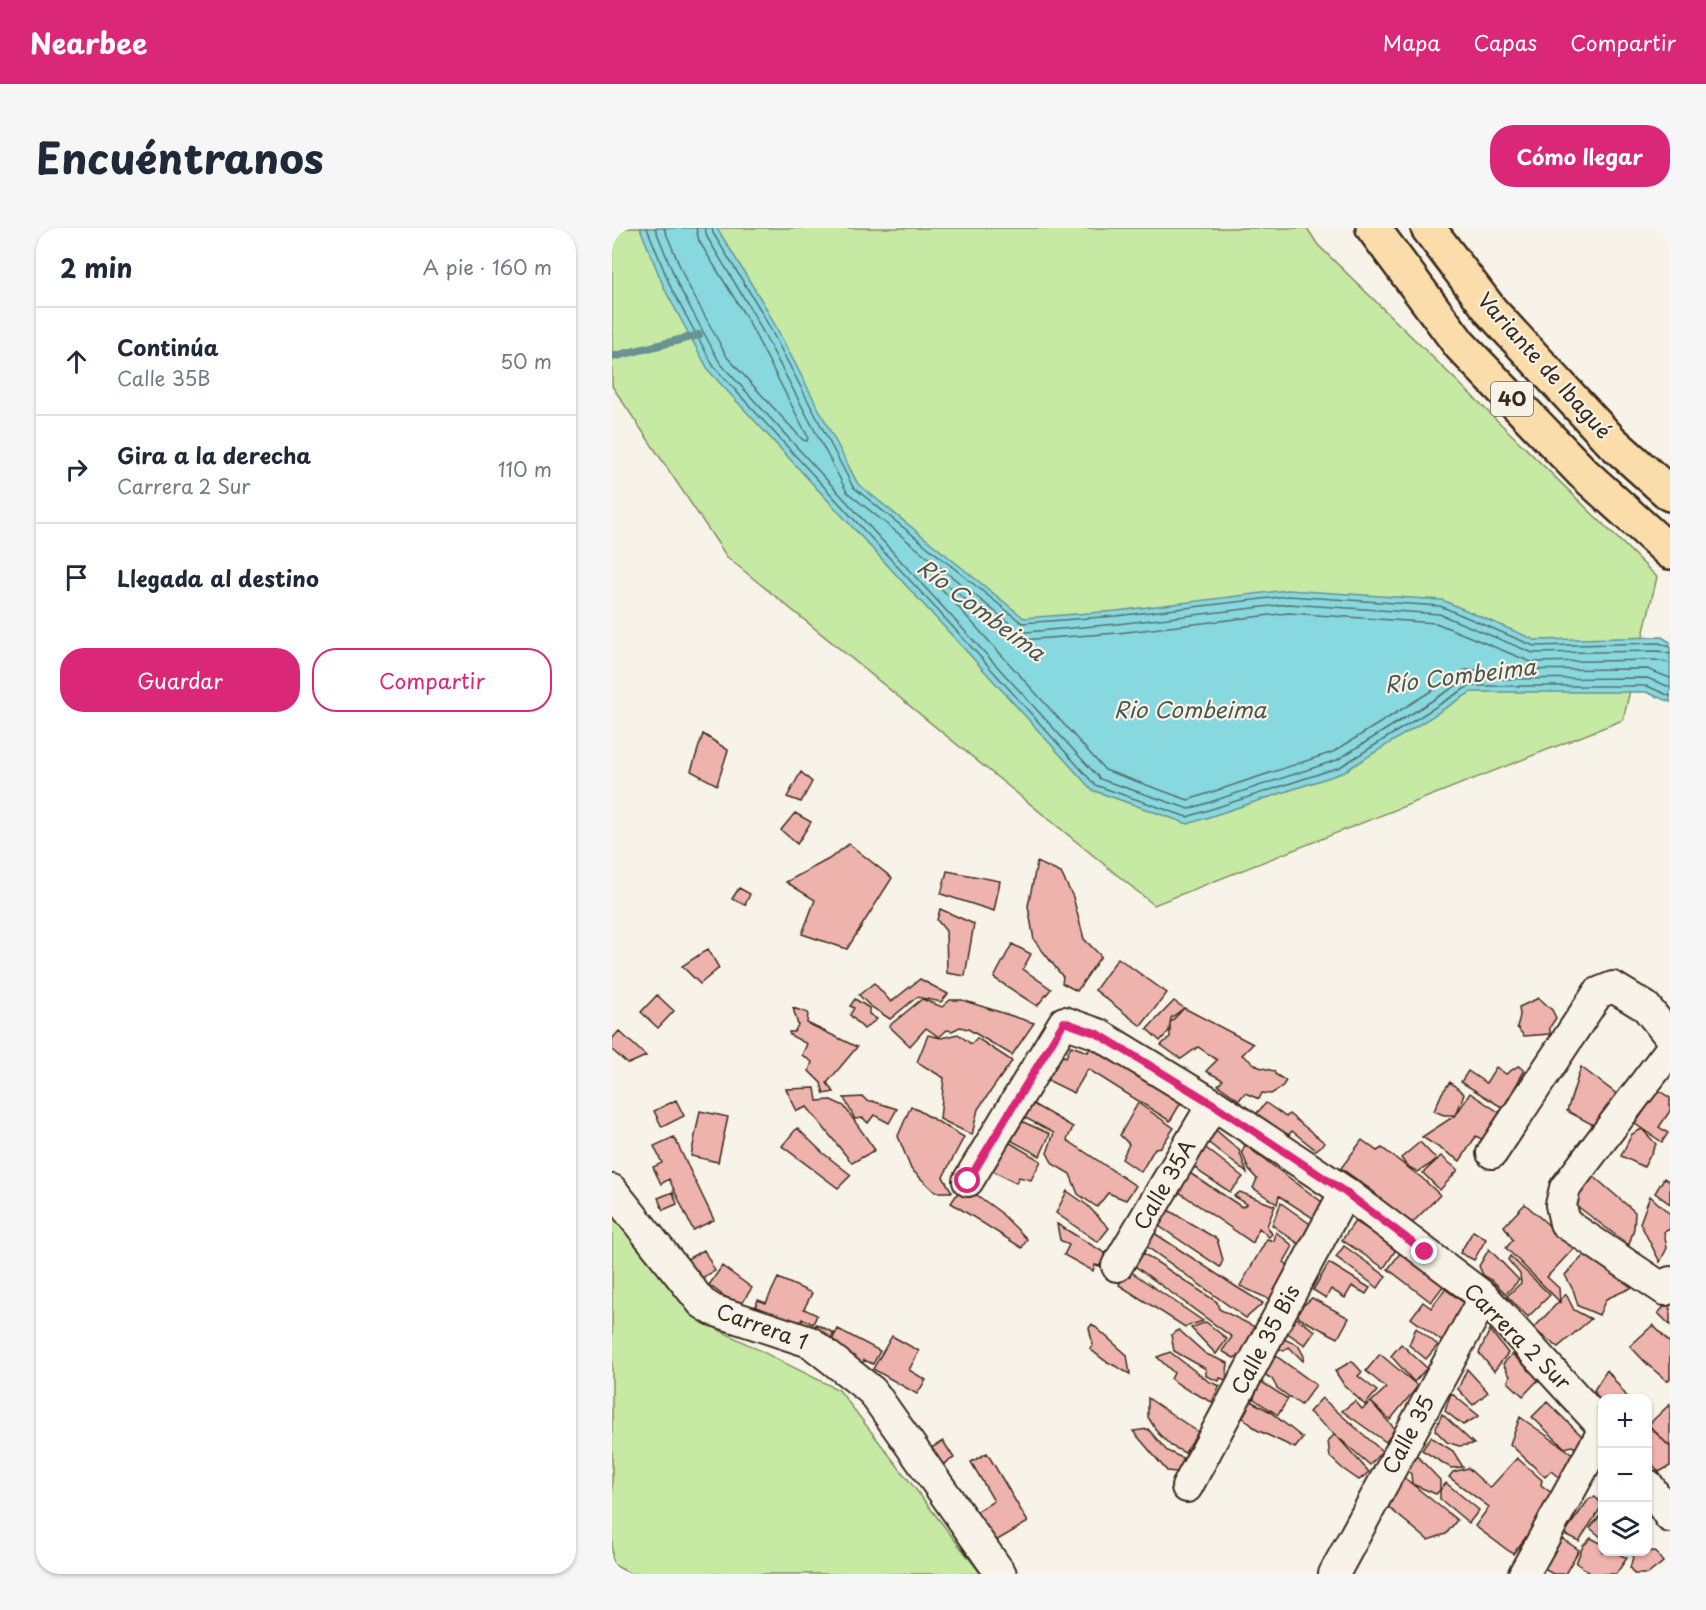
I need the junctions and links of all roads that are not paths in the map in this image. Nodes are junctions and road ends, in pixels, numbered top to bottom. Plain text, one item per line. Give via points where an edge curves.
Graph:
1 (1373, 228) edge
2 (1428, 228) edge
3 (1670, 494) edge
4 (1670, 552) edge
5 (1670, 1037) edge
6 (1670, 1050) edge
7 (1213, 1104) junction
8 (1492, 1153) dead end
9 (968, 1181) dead end
10 (612, 1190) edge
11 (1345, 1192) junction
12 (1117, 1266) dead end
13 (1667, 1286) edge
14 (1484, 1297) junction
15 (1598, 1422) edge
16 (1598, 1439) edge
17 (1187, 1487) dead end
18 (1001, 1574) edge
19 (1334, 1574) edge
20 (1524, 1574) edge

1 - 4 highway, Variante de Ibagué / 40 via 1460,345 1583,473
2 - 3 highway, Variante de Ibagué / 40 via 1491,311 1611,441
5 - 8 street via 1646,1007 1613,987 1598,993
6 - 13 street via 1565,1188 1560,1205 1565,1224
7 - 9 street, Carrera 2 Sur via 1098,1034 1064,1022
7 - 11 street, Carrera 2 Sur
7 - 12 street, Calle 35A
10 - 18 street, Carrera 1 via 702,1303 713,1311 810,1342 872,1391
11 - 14 street, Carrera 2 Sur
11 - 17 street, Calle 35 Bis
14 - 15 street, Carrera 2 Sur
14 - 19 street, Calle 35
16 - 20 street

